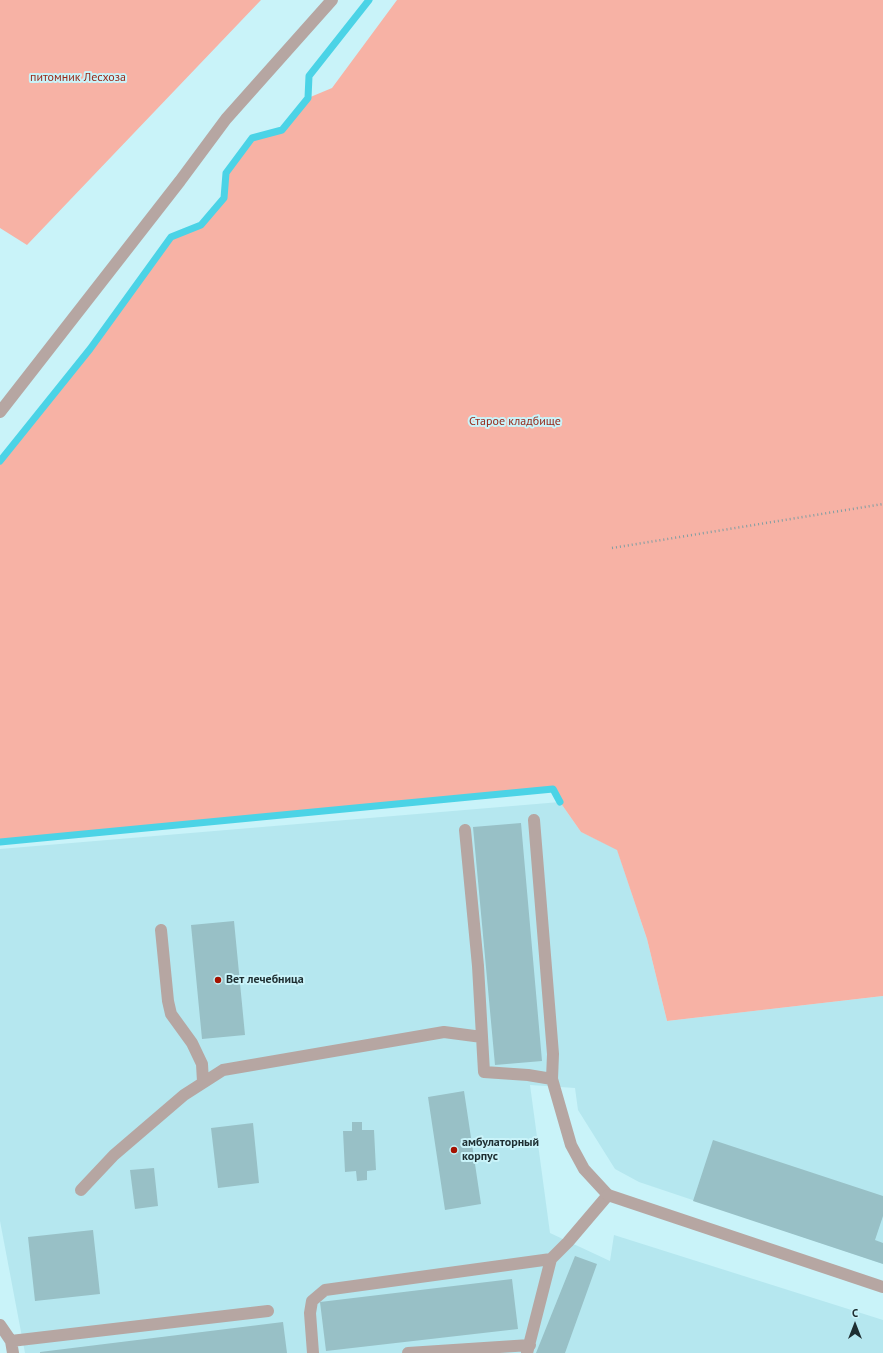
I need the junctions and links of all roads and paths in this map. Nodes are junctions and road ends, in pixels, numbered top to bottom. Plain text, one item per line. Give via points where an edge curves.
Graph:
1 (332, 0) edge
2 (0, 412) edge
3 (883, 504) edge
4 (612, 548) dead end
5 (534, 820) dead end
6 (465, 830) dead end
7 (161, 930) dead end
8 (482, 1037) junction
9 (552, 1079) junction
10 (203, 1082) junction
11 (81, 1190) dead end
12 (608, 1195) junction
13 (550, 1259) junction
14 (883, 1287) edge
15 (268, 1311) dead end
16 (0, 1325) edge
17 (11, 1341) junction
18 (529, 1349) edge
19 (14, 1353) edge
20 (313, 1353) edge
21 (408, 1353) edge

1 - 2 street via 226,119
3 - 4 path
5 - 9 street via 553,1054
6 - 8 street
7 - 10 street via 171,1014 192,1043 202,1064
8 - 9 street via 484,1072 528,1074
8 - 10 street via 444,1032 244,1065 223,1070
9 - 12 street via 571,1145 584,1169
10 - 11 street via 114,1155
12 - 13 street
12 - 14 street
13 - 18 street
13 - 20 street via 325,1290 312,1301 310,1313
15 - 17 street
16 - 17 street
17 - 19 street
18 - 21 street

